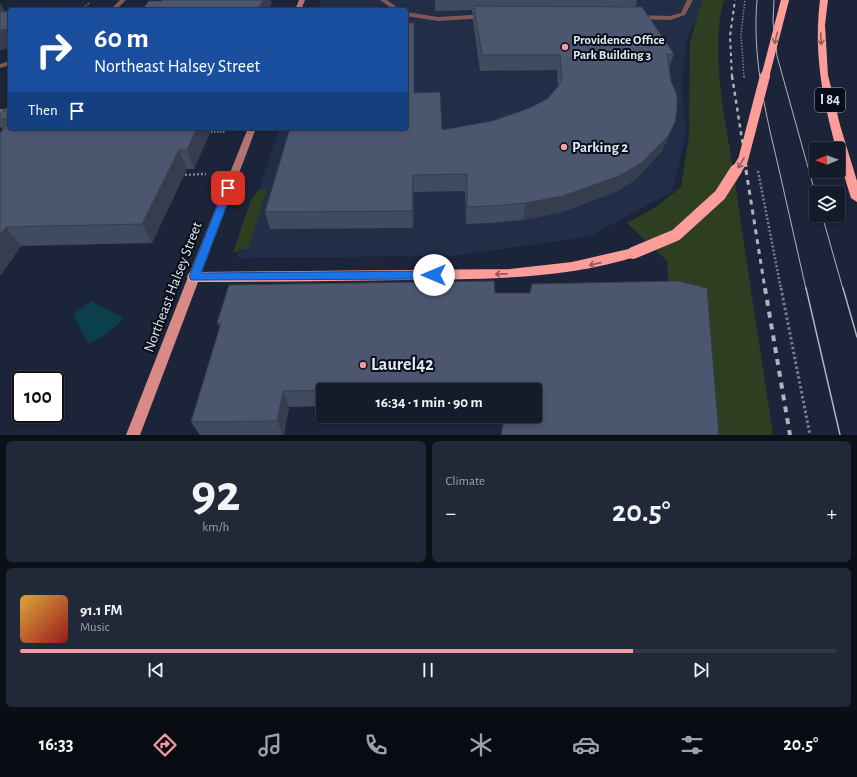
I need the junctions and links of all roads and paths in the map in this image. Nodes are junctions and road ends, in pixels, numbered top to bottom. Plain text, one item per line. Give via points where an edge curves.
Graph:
1 (123, 0) edge
2 (383, 0) edge
3 (690, 0) edge
4 (745, 0) edge
5 (785, 0) edge
6 (824, 0) edge
7 (90, 2) dead end
8 (83, 8) edge
9 (115, 8) edge
10 (395, 8) edge
11 (408, 14) edge
12 (492, 16) edge
13 (626, 17) edge
14 (745, 85) dead end
15 (0, 111) edge
16 (0, 125) edge
17 (251, 130) edge
18 (204, 132) dead end
19 (226, 132) dead end
20 (758, 170) dead end
21 (206, 174) dead end
22 (175, 175) edge
23 (857, 198) edge
24 (194, 277) junction
25 (133, 435) edge
26 (810, 435) edge

1 - 9 lane
2 - 10 lane
3 - 13 lane via 683,14 675,17
4 - 14 path via 741,34
5 -> 24 highway, bridge via 743,160 720,195 676,235 633,253 594,264 540,272
6 -> 23 highway, I 84 via 821,33 827,90
7 - 8 path
11 - 12 lane via 438,19
15 - 16 lane via 6,111 8,114
17 - 24 main road, Northeast Halsey Street
18 - 19 path
20 - 26 path
21 - 22 path
24 - 25 main road, Northeast Halsey Street

